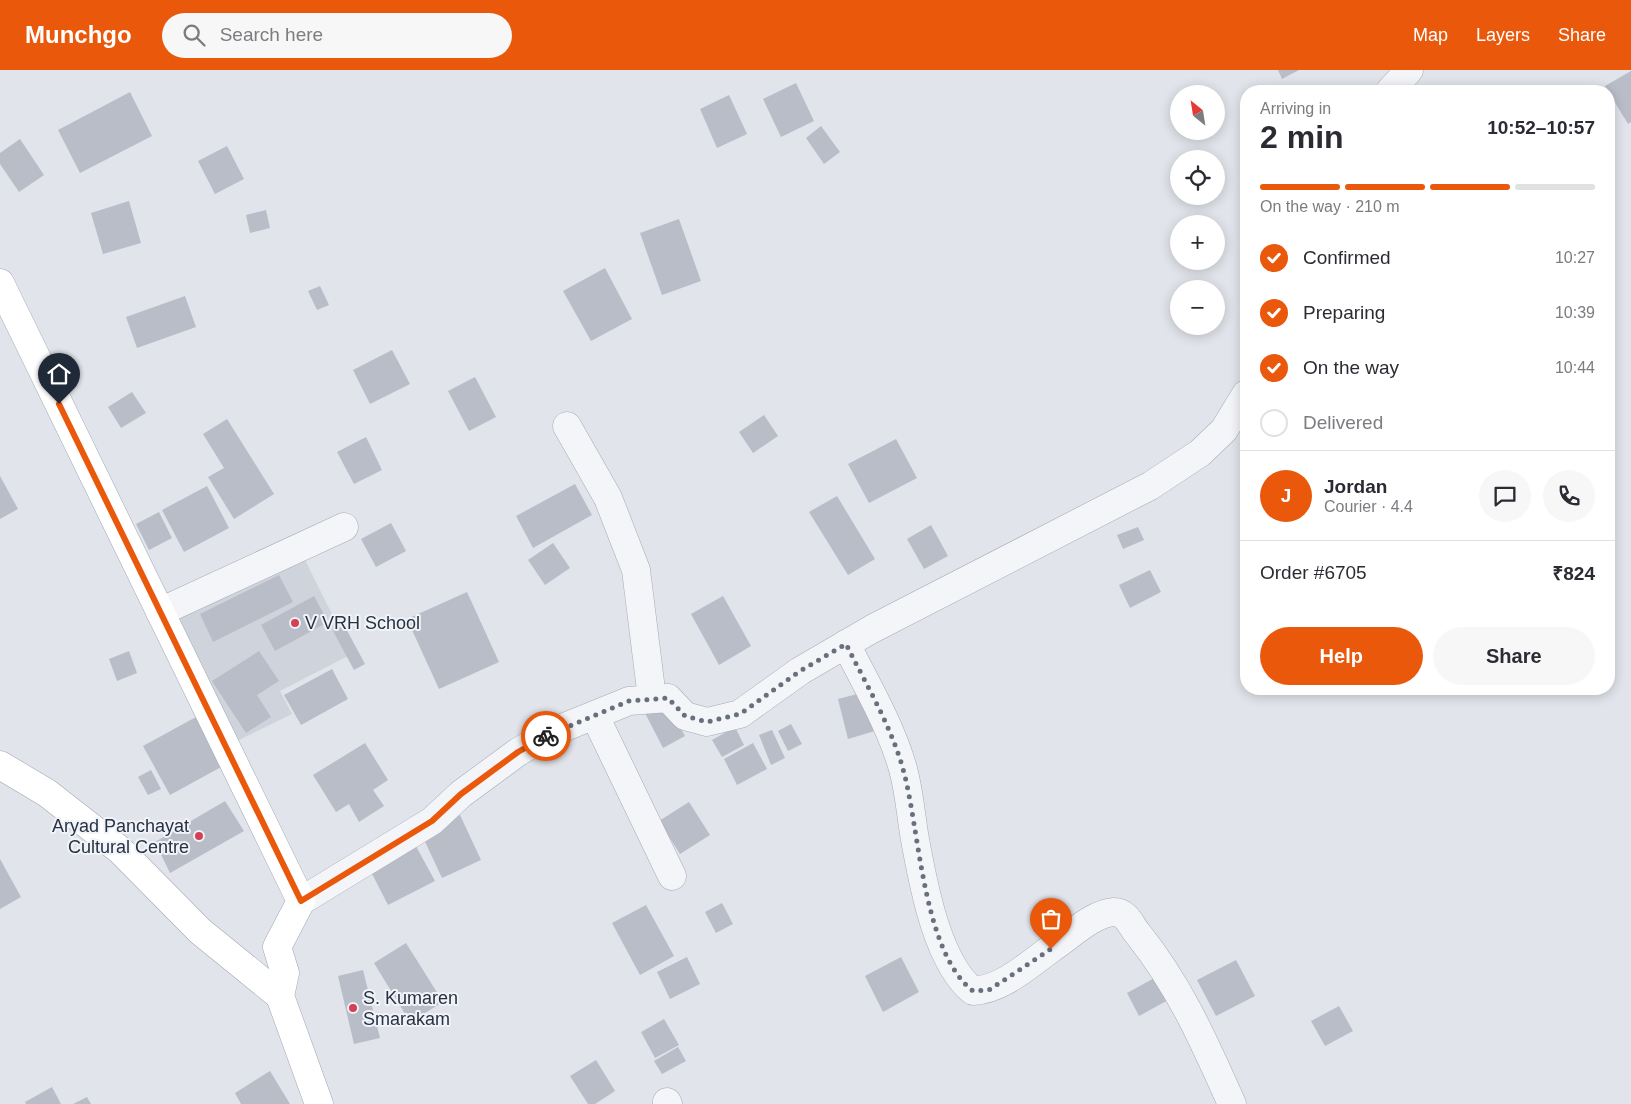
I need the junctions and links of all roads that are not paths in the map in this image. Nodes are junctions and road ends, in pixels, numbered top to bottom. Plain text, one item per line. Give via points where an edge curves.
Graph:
1 (1408, 70) edge
2 (1395, 85) edge
3 (0, 283) edge
4 (1240, 404) edge
5 (567, 426) dead end
6 (344, 527) dead end
7 (160, 612) junction
8 (846, 644) junction
9 (652, 698) junction
10 (595, 716) junction
11 (0, 765) edge
12 (672, 876) dead end
13 (301, 901) junction
14 (276, 983) junction
15 (319, 1104) edge
16 (1232, 1104) edge

1 - 2 street
3 - 7 main road
4 - 8 street via 1224,430 1200,453 1150,486
5 - 9 street via 608,498 636,570
6 - 7 street
7 - 13 main road
8 - 9 street via 800,671 740,714 707,722 685,716 668,698
8 - 16 street via 894,742 903,769 916,844 936,925 964,984 973,991 989,990 1097,917 1115,912 1126,916 1163,966 1195,1021
9 - 10 street via 629,701
10 - 12 street
10 - 13 street via 555,731 518,752 461,794 432,821
11 - 14 main road via 47,793 120,850 200,931
13 - 14 main road via 277,947
14 - 15 main road

